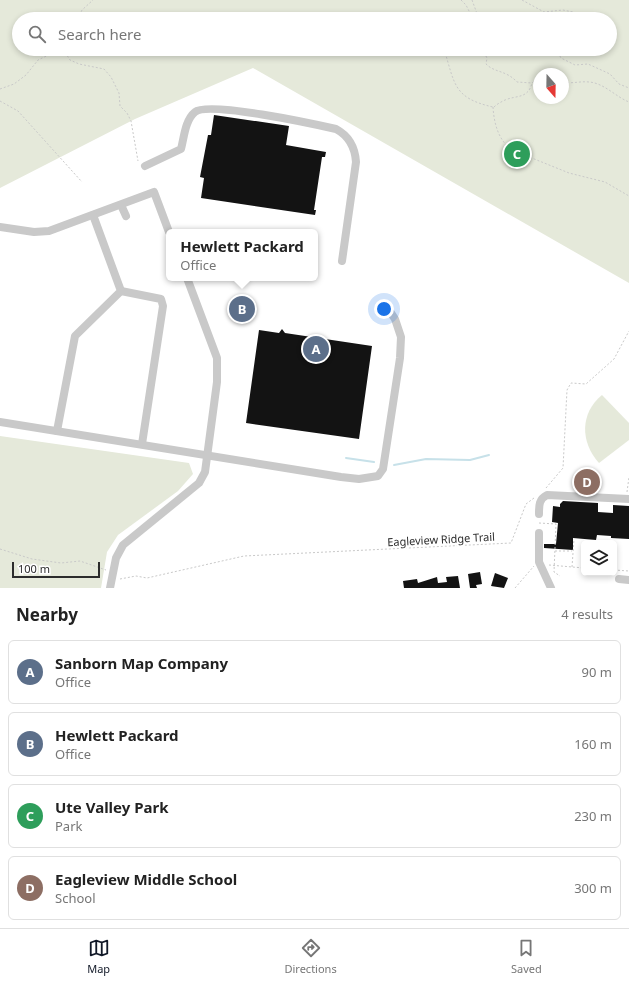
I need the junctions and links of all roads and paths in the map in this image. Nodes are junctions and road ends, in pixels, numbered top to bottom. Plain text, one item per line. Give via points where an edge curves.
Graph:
1 (93, 0) edge
2 (461, 0) edge
3 (472, 0) edge
4 (522, 0) edge
5 (81, 12) edge
6 (470, 12) edge
7 (476, 12) edge
8 (544, 12) edge
9 (544, 12) edge
10 (573, 12) edge
11 (47, 56) edge
12 (67, 56) edge
13 (446, 56) edge
14 (486, 56) edge
15 (560, 56) edge
16 (532, 83) joint
17 (569, 83) edge
18 (629, 88) edge
19 (0, 89) edge
20 (0, 101) edge
21 (629, 102) edge
22 (493, 107) junction
23 (138, 161) dead end
24 (145, 166) dead end
25 (82, 182) dead end
26 (629, 196) edge
27 (121, 205) junction
28 (90, 216) junction
29 (126, 216) dead end
30 (0, 227) edge
31 (168, 229) edge
32 (342, 261) dead end
33 (188, 281) edge
34 (121, 291) junction
35 (389, 310) dead end
36 (629, 332) edge
37 (0, 422) edge
38 (57, 431) junction
39 (142, 444) junction
40 (208, 454) junction
41 (629, 478) edge
42 (548, 486) junction
43 (545, 493) junction
44 (537, 495) dead end
45 (628, 499) edge
46 (539, 514) dead end
47 (539, 523) dead end
48 (538, 533) dead end
49 (574, 539) dead end
50 (0, 549) edge
51 (555, 551) junction
52 (573, 551) junction
53 (540, 564) junction
54 (554, 566) junction
55 (572, 567) junction
56 (581, 568) edge
57 (629, 568) edge
58 (617, 570) edge
59 (626, 571) junction
60 (629, 571) edge
61 (560, 576) dead end
62 (111, 580) edge
63 (619, 580) dead end
64 (629, 580) edge
65 (515, 588) edge
66 (551, 588) edge

1 - 5 path
2 - 6 path
3 - 7 path
4 - 9 path
8 - 10 path
11 - 19 path via 38,60 26,75 14,84
12 - 23 path via 70,60 104,69 110,77 119,93 120,106 131,121
13 - 22 path via 460,93 479,104
14 - 16 path via 486,64 490,69 503,71 517,82
15 - 18 path via 575,65 588,64 610,74 619,84
16 - 22 path via 527,94 505,100
17 - 21 path via 589,82
20 - 25 path via 18,111
22 - 26 path via 494,121 499,134 506,146 512,150 570,173 605,182
24 - 32 street via 181,149 190,118 202,108 230,110 336,129 344,133 351,143 356,162
27 - 28 street
27 - 29 street
27 - 31 street via 154,192
28 - 30 street via 42,232
28 - 34 street
33 - 40 street via 216,358 217,382
34 - 38 street via 75,336
34 - 39 street via 161,299 163,306
35 - 40 street via 401,337 400,358 382,469 378,476 359,479
36 - 42 path via 614,359 586,384 571,383 567,390 563,468
37 - 38 street
38 - 39 street
39 - 40 street
40 - 62 street via 205,472 199,483 128,538 119,552
41 - 45 path
42 - 43 path
42 - 43 path
43 - 45 street
43 - 46 street via 539,502
44 - 62 path, Eagleview Ridge Trail via 526,504 510,543 244,556 147,578 136,576
47 - 51 path via 556,524
48 - 53 street
49 - 52 path
50 - 62 path via 32,559 61,563 80,561
51 - 52 path
51 - 54 path
52 - 55 path
53 - 65 path via 528,571
53 - 66 street
54 - 55 path
54 - 61 path via 554,572
55 - 56 path
57 - 59 path
58 - 59 path
59 - 60 path
63 - 64 street

